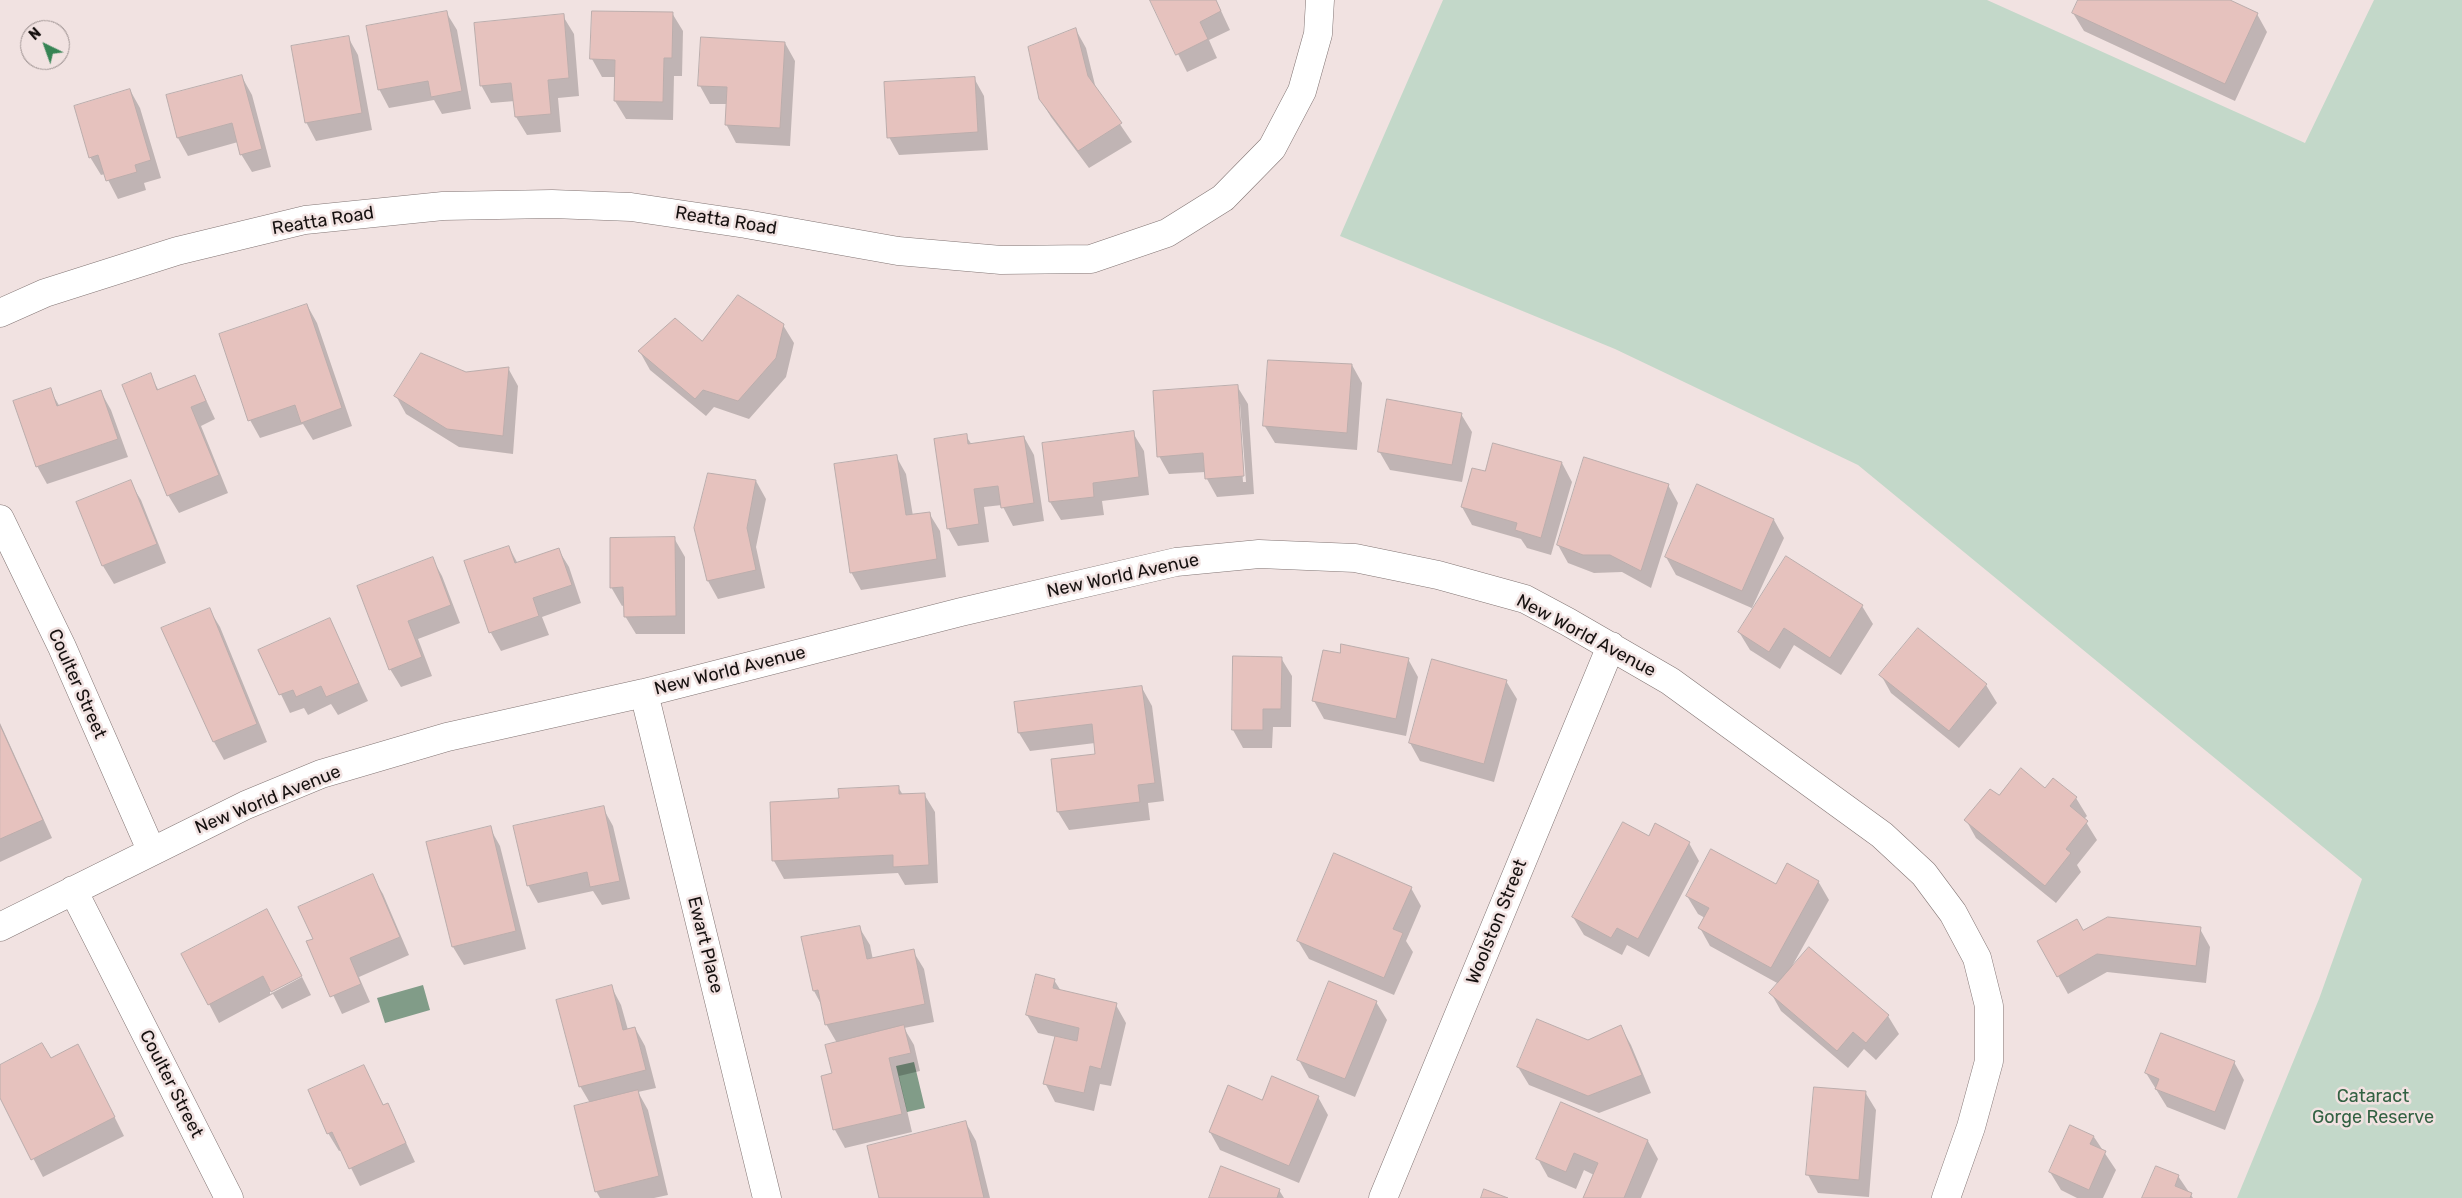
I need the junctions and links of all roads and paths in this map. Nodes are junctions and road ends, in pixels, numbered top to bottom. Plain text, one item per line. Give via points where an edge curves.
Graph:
1 (1320, 0) edge
2 (0, 313) edge
3 (0, 519) edge
4 (1611, 646) junction
5 (644, 693) junction
6 (151, 850) junction
7 (73, 890) junction
8 (0, 927) edge
9 (229, 1198) edge
10 (767, 1198) edge
11 (1383, 1198) edge
12 (1946, 1198) edge

1 - 2 street, Reatta Road via 1318,34 1302,91 1272,148 1223,198 1167,233 1091,259 1002,260 898,251 631,207 552,204 443,206 305,220 177,250 45,293
3 - 6 street, Coulter Street via 62,647
4 - 5 street, New World Avenue via 1525,599 1438,575 1355,558 1259,554 1176,562 961,612
4 - 11 street, Woolston Street
4 - 12 street, New World Avenue via 1670,681 1882,836 1924,874 1953,913 1977,958 1989,1006 1989,1061 1971,1127
5 - 6 street, New World Avenue via 447,737 321,774
5 - 10 street, Ewart Place
6 - 7 street, New World Avenue
7 - 8 street, New World Avenue
7 - 9 street, Coulter Street

